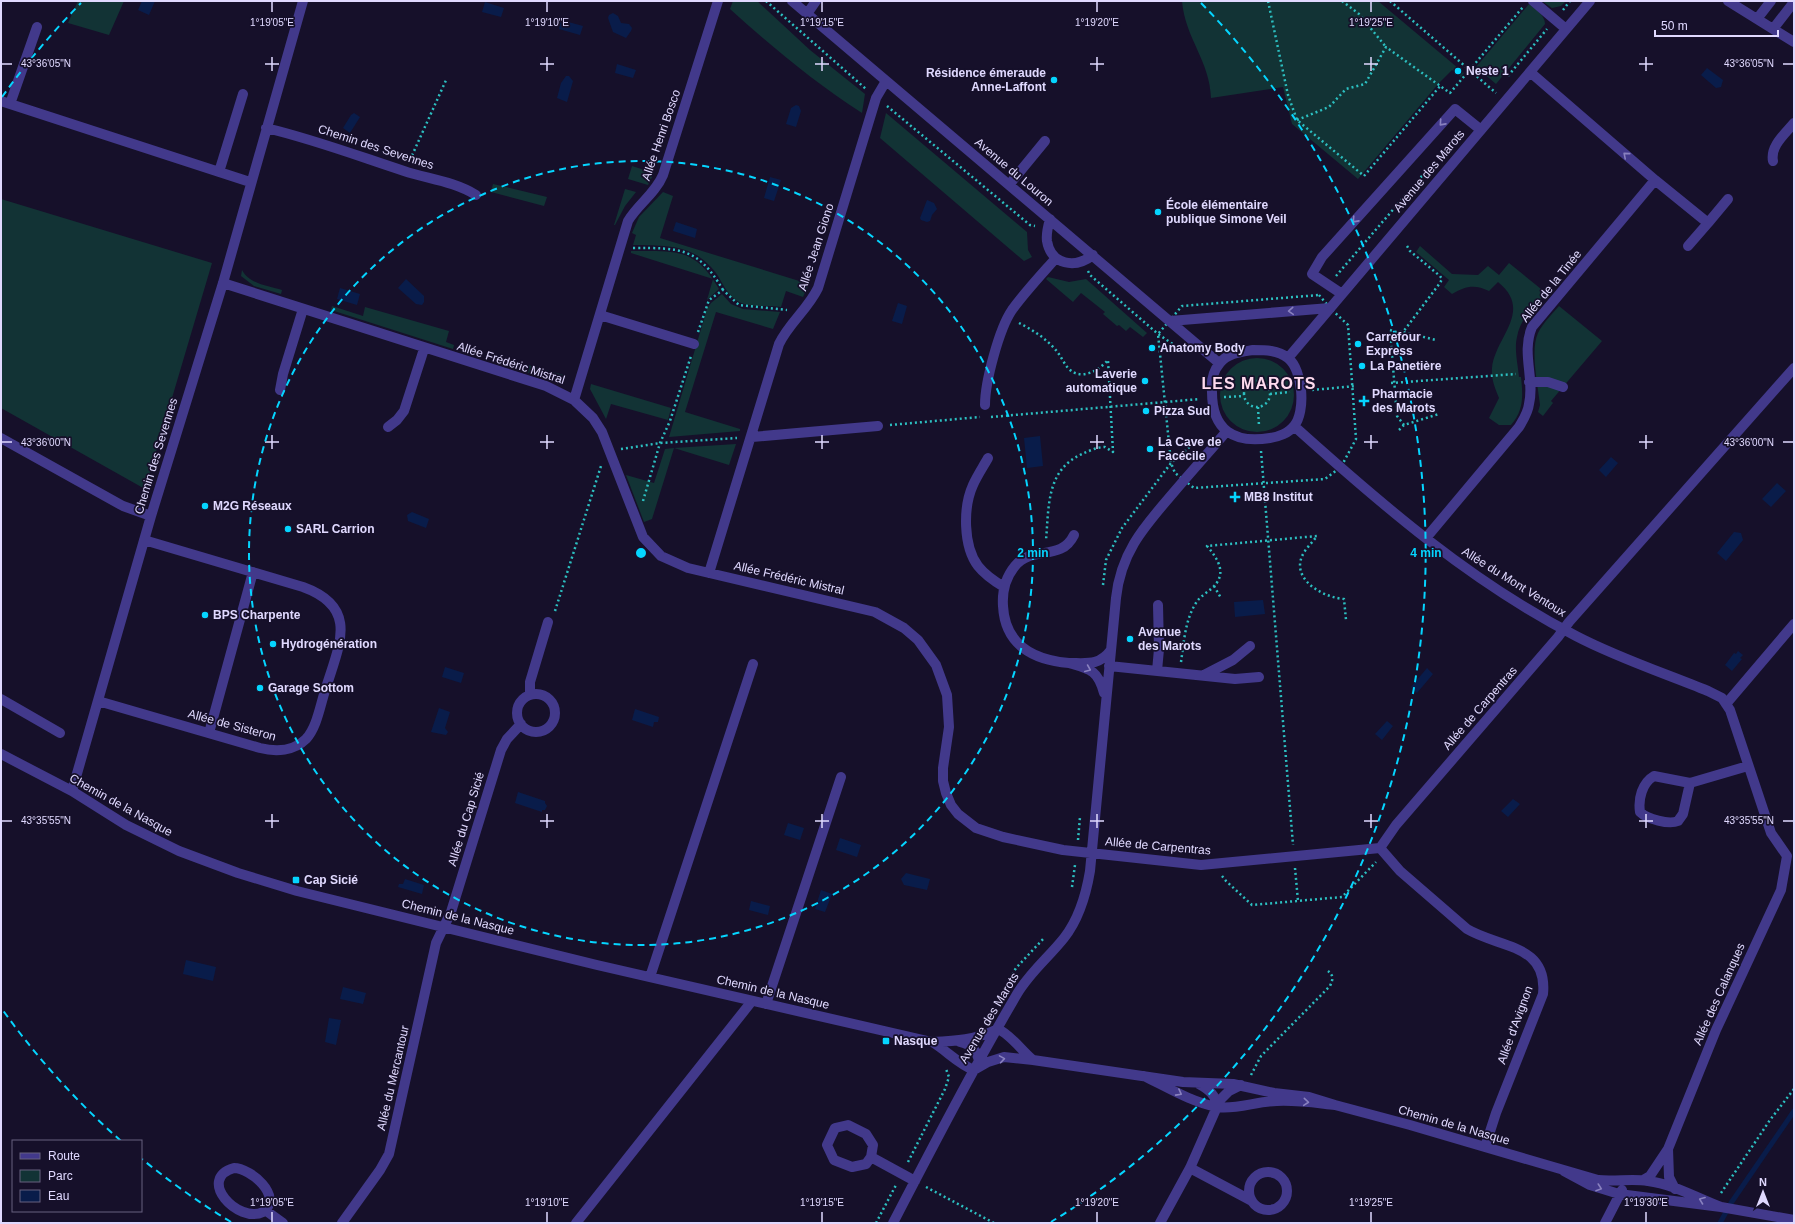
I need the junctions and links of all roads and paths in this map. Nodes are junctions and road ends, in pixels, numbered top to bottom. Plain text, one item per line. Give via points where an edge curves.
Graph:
1 (302, 1) edge
2 (718, 1) edge
3 (766, 1) edge
4 (792, 1) edge
5 (816, 1) edge
6 (1268, 1) edge
7 (1342, 1) edge
8 (1390, 1) edge
9 (1533, 1) edge
10 (1570, 1) edge
11 (1590, 1) edge
12 (1728, 1) edge
13 (1771, 1) edge
14 (1794, 2) edge
15 (1524, 7) dead end
16 (807, 14) junction
17 (1555, 19) junction
18 (1757, 19) junction
19 (37, 27) dead end
20 (1566, 29) junction
21 (1773, 29) junction
22 (1794, 42) edge
23 (1386, 47) junction
24 (1470, 69) junction
25 (1530, 72) junction
26 (447, 78) dead end
27 (1504, 79) dead end
28 (886, 81) junction
29 (1441, 85) junction
30 (1499, 85) dead end
31 (1494, 91) junction
32 (244, 94) dead end
33 (1490, 97) dead end
34 (876, 98) junction
35 (1506, 100) junction
36 (6, 103) edge
37 (1297, 120) junction
38 (1794, 123) edge
39 (266, 128) junction
40 (1481, 130) junction
41 (1045, 141) dead end
42 (1773, 161) dead end
43 (1434, 163) dead end
44 (405, 171) junction
45 (219, 172) junction
46 (1656, 180) junction
47 (250, 182) junction
48 (1009, 185) junction
49 (476, 195) dead end
50 (1728, 199) dead end
51 (1708, 223) junction
52 (1049, 224) junction
53 (1407, 246) dead end
54 (1688, 246) dead end
55 (620, 248) junction
56 (1056, 258) junction
57 (1088, 259) junction
58 (222, 283) junction
59 (1329, 284) junction
60 (723, 290) junction
61 (1342, 294) junction
62 (1330, 308) junction
63 (303, 309) junction
64 (803, 312) junction
65 (600, 315) junction
66 (1008, 317) junction
67 (1170, 321) junction
68 (1390, 330) dead end
69 (1396, 332) junction
70 (1403, 332) junction
71 (1158, 334) junction
72 (1436, 340) dead end
73 (694, 344) junction
74 (1178, 347) dead end
75 (424, 349) junction
76 (1288, 358) junction
77 (1219, 363) junction
78 (1794, 368) edge
79 (1529, 378) junction
80 (1393, 383) junction
81 (1563, 387) dead end
82 (280, 390) dead end
83 (574, 400) junction
84 (1166, 402) junction
85 (985, 405) dead end
86 (1258, 407) junction
87 (1439, 414) dead end
88 (1404, 425) junction
89 (388, 426) dead end
90 (878, 426) joint
91 (1294, 426) junction
92 (1399, 430) dead end
93 (1226, 432) junction
94 (752, 437) junction
95 (1, 438) edge
96 (1260, 439) junction
97 (1193, 444) dead end
98 (988, 458) dead end
99 (1171, 463) junction
100 (1341, 467) junction
101 (1184, 480) junction
102 (1264, 483) junction
103 (151, 516) junction
104 (637, 523) junction
105 (1074, 535) dead end
106 (1426, 538) junction
107 (144, 540) junction
108 (1269, 540) junction
109 (1045, 553) junction
110 (253, 572) junction
111 (709, 573) junction
112 (1214, 586) junction
113 (1004, 587) junction
114 (1103, 590) dead end
115 (1221, 598) dead end
116 (1158, 605) dead end
117 (1346, 620) dead end
118 (548, 622) dead end
119 (1794, 624) edge
120 (1563, 629) junction
121 (1250, 646) dead end
122 (1111, 650) junction
123 (1069, 663) junction
124 (753, 664) dead end
125 (1109, 666) junction
126 (1157, 671) junction
127 (1179, 674) junction
128 (1202, 676) junction
129 (1259, 677) dead end
130 (530, 694) junction
131 (1, 699) edge
132 (1106, 699) junction
133 (98, 701) junction
134 (1726, 704) junction
135 (521, 724) junction
136 (60, 733) dead end
137 (209, 734) junction
138 (1, 754) edge
139 (1748, 766) junction
140 (841, 777) dead end
141 (1690, 783) junction
142 (72, 791) junction
143 (1081, 812) dead end
144 (1382, 850) junction
145 (1077, 851) junction
146 (1092, 852) junction
147 (1791, 855) edge
148 (1294, 856) junction
149 (1214, 864) junction
150 (1071, 889) dead end
151 (1298, 901) junction
152 (443, 927) junction
153 (1050, 932) dead end
154 (1328, 971) dead end
155 (650, 977) junction
156 (1008, 981) dead end
157 (752, 1001) junction
158 (766, 1004) junction
159 (998, 1029) junction
160 (957, 1041) junction
161 (932, 1042) junction
162 (944, 1050) junction
163 (1033, 1060) junction
164 (979, 1061) junction
165 (974, 1070) junction
166 (1144, 1076) junction
167 (1198, 1084) junction
168 (1245, 1086) junction
169 (1794, 1089) edge
170 (1335, 1105) junction
171 (1243, 1106) junction
172 (1218, 1107) junction
173 (1486, 1147) junction
174 (1668, 1149) junction
175 (871, 1157) junction
176 (1190, 1168) junction
177 (1564, 1171) junction
178 (902, 1174) junction
179 (1626, 1180) junction
180 (1643, 1180) junction
181 (915, 1181) junction
182 (1664, 1185) junction
183 (1675, 1189) junction
184 (1619, 1194) junction
185 (1645, 1198) junction
186 (1252, 1201) dead end
187 (1721, 1207) junction
188 (265, 1210) junction
189 (1794, 1220) edge
190 (283, 1223) edge
191 (342, 1223) edge
192 (576, 1223) edge
193 (876, 1223) edge
194 (893, 1223) edge
195 (994, 1223) edge
196 (1160, 1223) edge
197 (1605, 1223) edge

1 - 39 street, Chemin des Sevennes
2 - 55 street, Allée Henri Bosco via 663,175 656,190 628,221
3 - 34 path
4 - 16 street, Avenue du Louron
5 - 16 street
6 - 37 path via 1288,95
7 - 23 path via 1359,14
8 - 24 path
9 - 17 street
10 - 17 path
11 - 20 street, Avenue des Marots
12 - 18 street
13 - 18 street
14 - 21 street
15 - 24 path
16 - 28 street, Avenue du Louron
17 - 20 street
17 - 27 path
18 - 21 street
19 - 36 street
20 - 25 street, Avenue des Marots
21 - 22 street
23 - 29 path
23 - 37 path via 1365,84 1346,89 1329,107
24 - 29 path via 1450,93
24 - 31 path
25 - 35 street, Avenue des Marots
46 -> 25 street
26 - 44 path
28 - 34 street, Allée Jean Giono
28 - 48 street, Avenue du Louron
29 - 37 path via 1364,176
30 - 31 path
31 - 33 path
31 - 35 path
32 - 45 street
34 - 52 path via 1030,225
34 - 64 street, Allée Jean Giono via 818,288
35 - 40 street, Avenue des Marots
36 - 45 street
38 - 42 street via 1774,147
39 - 44 street, Chemin des Sevennes
39 - 47 street, Chemin des Sevennes
40 -> 59 street via 1455,109 1322,257 1312,274
40 - 61 street, Avenue des Marots
41 - 48 street
43 - 59 path
44 - 49 street, Chemin des Sevennes via 458,185
45 - 47 street
46 - 51 street
46 - 79 street, Allée de la Tinée via 1532,327 1527,344
47 - 58 street, Chemin des Sevennes
48 - 52 street, Avenue du Louron
50 - 51 street
51 - 54 street
52 - 56 street via 1047,240 1050,251
52 - 57 street, Avenue du Louron
53 - 70 path via 1442,279
55 - 60 path via 667,248 683,251 709,269
55 - 65 street, Allée Henri Bosco
56 - 57 street via 1075,264
56 - 66 street
57 - 67 street, Avenue du Louron
57 - 71 path via 1090,275
58 - 63 street, Allée Frédéric Mistral
58 - 103 street, Chemin des Sevennes
59 - 61 street
59 - 62 path via 1319,296
60 - 64 path via 735,303 744,307
60 - 73 path via 710,300
61 - 62 street, Avenue des Marots
62 -> 67 street
62 - 76 street, Avenue des Marots
62 - 100 path via 1348,325 1356,439
63 - 75 street, Allée Frédéric Mistral
63 - 82 street
64 - 94 street, Allée Jean Giono via 779,344
65 - 73 street
65 - 83 street, Allée Henri Bosco
66 - 85 street via 987,379
66 - 109 path via 1046,340 1073,371 1080,374 1092,372 1108,360 1113,452 1105,447 1094,449 1072,458 1060,470 1050,494
67 - 77 street, Avenue du Louron
68 - 69 path
69 - 70 path
69 - 80 path via 1391,342
70 - 72 path
71 - 74 path
71 - 84 path
73 - 104 path via 670,421 660,443
75 - 83 street, Allée Frédéric Mistral via 546,386
75 - 89 street via 404,411
76 - 77 street via 1272,351 1253,350 1233,354
76 - 91 street via 1297,370 1300,380 1300,413
77 - 93 street via 1212,380 1212,398 1215,417
78 - 120 street, Allée de Carpentras
79 - 80 path
79 - 81 street
79 - 106 street, Allée de la Tinée via 1529,405 1519,427
80 - 88 path via 1397,416
83 - 104 street, Allée Frédéric Mistral via 593,418 602,432
84 - 90 path
84 - 99 path
86 - 86 path via 1266,403 1270,394 1265,384 1255,381 1246,386 1244,396 1249,404
86 - 96 path
87 - 88 path
88 - 92 path
90 - 94 street
91 - 96 street via 1281,435
91 - 100 street, Allée du Mont Ventoux
93 - 96 street via 1236,437
93 - 101 street, Avenue des Marots
94 - 111 street, Allée Jean Giono
95 - 103 street via 123,506
96 - 102 path
97 - 99 path
98 - 113 street via 970,495 967,513 968,538 972,555 978,565
99 - 101 path via 1175,473
99 - 114 path via 1122,528 1106,560
100 - 102 path via 1325,479
100 - 106 street, Allée du Mont Ventoux
101 - 102 path via 1194,488
101 - 122 street, Avenue des Marots via 1139,533 1126,556 1117,590
102 - 108 path
103 - 107 street, Chemin des Sevennes
104 - 111 street, Allée Frédéric Mistral via 646,541 661,556 677,565
105 - 109 street via 1067,546
106 - 120 street, Allée du Mont Ventoux via 1468,571
107 - 110 street, Allée de Sisteron
107 - 133 street, Chemin des Sevennes
108 - 112 path via 1207,546 1220,564 1220,576
108 - 117 path via 1317,536 1301,560 1300,571 1311,586 1320,592 1344,599
108 - 148 path
109 - 113 street via 1018,562
110 - 137 street
110 - 137 street, Allée de Sisteron via 322,594 336,610 341,628 339,644 314,725 302,742 284,750 268,750
111 - 145 street, Allée Frédéric Mistral via 855,606 875,612 904,628 927,651 936,665 945,690 949,727 943,781 954,809 967,822 988,833
112 - 115 path
112 - 127 path via 1196,602 1186,625
113 - 123 street via 1004,617 1016,641 1042,659
116 - 126 street
118 - 130 street via 530,682
119 - 134 street
120 - 134 street, Allée du Mont Ventoux via 1715,694
120 - 144 street, Allée de Carpentras via 1396,825
121 - 128 street via 1233,660
122 - 123 street via 1098,662
122 - 125 street, Avenue des Marots
123 -> 132 street via 1094,672
124 - 155 street
125 - 126 street
125 - 132 street, Avenue des Marots
126 - 127 street
127 - 128 street
128 - 129 street via 1235,679
130 - 135 street via 524,698 518,709 517,715
130 - 135 street via 543,695 549,699 555,710 555,717 542,731 529,730
131 - 136 street
132 - 146 street, Avenue des Marots
133 - 137 street, Allée de Sisteron
133 - 142 street, Chemin des Sevennes
134 - 139 street
135 - 152 street, Allée du Cap Sicié via 501,750 453,904
138 - 142 street, Chemin de la Nasque
139 - 141 street
139 - 147 street via 1770,833
140 - 158 street
141 - 141 street via 1657,776 1651,778 1641,792 1640,812 1646,817 1671,823 1678,821 1683,814
142 - 152 street, Chemin de la Nasque via 126,825 172,848 238,873 297,891
143 - 145 path
144 - 148 street, Allée de Carpentras
144 - 151 path via 1342,897
144 - 173 street, Allée d'Avignon via 1400,871 1467,929 1528,954 1542,973 1543,994 1496,1113
145 - 146 street, Allée Frédéric Mistral
145 - 150 path
146 - 149 street, Allée de Carpentras
146 - 159 street, Avenue des Marots via 1087,885 1078,914 1064,938 1024,982
147 - 174 street, Allée des Calanques via 1781,890 1716,1030
148 - 149 street, Allée de Carpentras
148 - 151 path
149 - 151 path via 1226,881 1252,905
152 - 155 street, Chemin de la Nasque
152 - 191 street, Allée du Mercantour via 436,943 389,1154
153 - 156 path, Avenue des Marots via 1016,968
154 - 168 path via 1333,979 1330,986 1261,1056
155 - 157 street, Chemin de la Nasque
157 - 158 street, Chemin de la Nasque
157 - 192 street
158 - 161 street, Chemin de la Nasque
159 - 160 street, Chemin de la Nasque via 981,1037
159 - 163 street via 1005,1032 1020,1050
159 - 164 street, Avenue des Marots
160 - 161 street, Chemin de la Nasque
160 - 164 street, Chemin de la Nasque via 977,1051
161 - 162 street, Chemin de la Nasque
162 - 165 street, Chemin de la Nasque via 965,1067
162 - 178 path, Avenue des Marots via 943,1059 949,1077 947,1084
165 -> 163 street, Chemin de la Nasque via 1004,1057
163 - 166 street, Chemin de la Nasque
164 - 165 street, Avenue des Marots
165 - 181 street, Avenue des Marots
166 - 167 street, Chemin de la Nasque
166 -> 172 street, Chemin de la Nasque via 1184,1096
167 - 168 street, Chemin de la Nasque via 1217,1082
167 - 172 street, Chemin de la Nasque via 1210,1091
168 - 170 street, Chemin de la Nasque via 1309,1097
168 - 171 street via 1248,1099
168 - 172 street via 1223,1096
169 - 187 path via 1720,1195
171 -> 170 street, Chemin de la Nasque via 1277,1101
170 - 173 street, Chemin de la Nasque
171 - 172 street, Chemin de la Nasque
172 - 176 street
173 - 177 street, Chemin de la Nasque
174 - 180 street, Allée des Calanques via 1650,1176
174 - 183 street, Allée des Calanques via 1669,1178
175 - 175 street via 873,1144 866,1134 848,1125 835,1128 827,1145 834,1160 852,1167 866,1164
175 - 178 street
176 - 186 street
176 - 196 street
177 - 179 street, Chemin de la Nasque via 1598,1180
177 -> 184 street, Chemin de la Nasque via 1590,1185
178 - 181 street
178 - 193 path, Avenue des Marots
179 - 180 street, Chemin de la Nasque
179 - 184 street
180 - 182 street, Chemin de la Nasque
181 - 194 street, Avenue des Marots
181 - 195 path
182 - 183 street, Chemin de la Nasque
182 - 185 street
187 -> 183 street, Chemin de la Nasque
184 - 185 street, Chemin de la Nasque
184 - 197 street
185 - 187 street, Chemin de la Nasque
187 - 189 street, Chemin de la Nasque
188 - 188 street via 269,1199 264,1185 246,1170 228,1170 218,1188 224,1201 245,1215 255,1215
188 - 190 street

